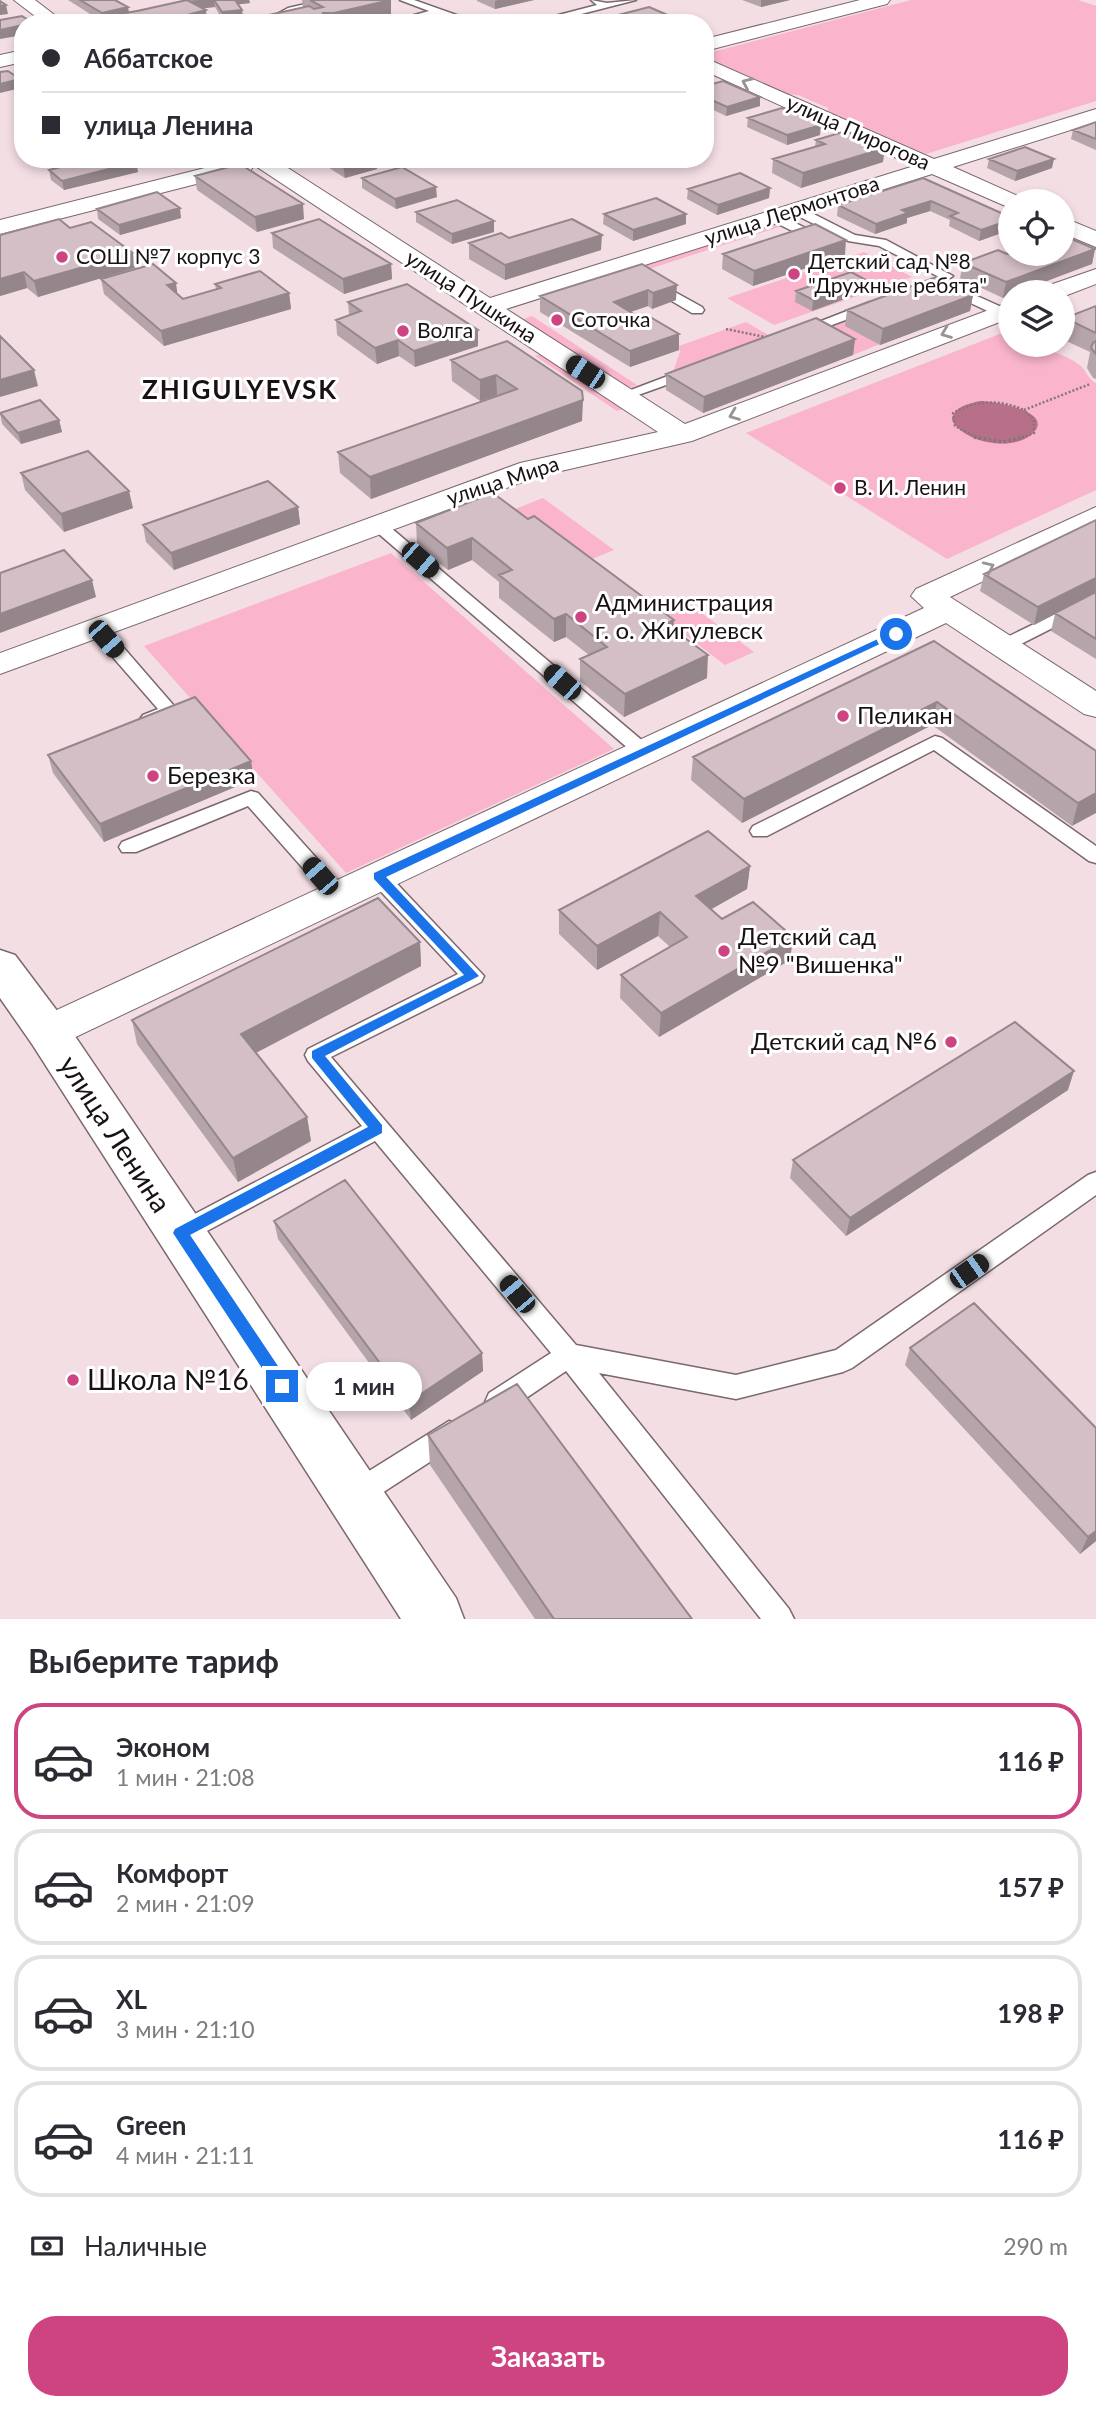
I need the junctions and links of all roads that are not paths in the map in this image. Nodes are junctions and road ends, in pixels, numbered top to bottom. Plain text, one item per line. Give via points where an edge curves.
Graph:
1 (23, 0) edge
2 (338, 0) edge
3 (405, 0) edge
4 (593, 0) edge
5 (631, 0) edge
6 (881, 0) edge
7 (606, 6) junction
8 (443, 11) junction
9 (44, 14) edge
10 (282, 14) edge
11 (430, 14) edge
12 (451, 14) edge
13 (572, 14) edge
14 (714, 43) edge
15 (714, 68) edge
16 (1096, 115) edge
17 (932, 166) junction
18 (231, 168) edge
19 (274, 168) edge
20 (998, 196) edge
21 (796, 210) junction
22 (774, 216) junction
23 (0, 227) edge
24 (1075, 231) edge
25 (1096, 240) edge
26 (834, 247) edge
27 (621, 265) junction
28 (961, 271) dead end
29 (1096, 276) edge
30 (936, 281) junction
31 (1075, 284) edge
32 (888, 299) edge
33 (488, 307) junction
34 (998, 308) edge
35 (697, 310) dead end
36 (998, 314) edge
37 (778, 339) edge
38 (707, 365) edge
39 (622, 396) junction
40 (682, 435) junction
41 (1096, 516) edge
42 (378, 525) junction
43 (1096, 599) edge
44 (937, 603) junction
45 (97, 628) junction
46 (1003, 646) junction
47 (0, 664) edge
48 (1096, 706) edge
49 (132, 725) edge
50 (644, 752) junction
51 (760, 831) dead end
52 (129, 847) dead end
53 (1096, 856) edge
54 (378, 876) junction
55 (338, 895) junction
56 (0, 965) edge
57 (48, 1032) junction
58 (377, 1129) junction
59 (1096, 1182) edge
60 (181, 1233) junction
61 (569, 1355) junction
62 (355, 1495) junction
63 (435, 1619) edge
64 (779, 1619) edge

1 - 9 street
2 - 10 lane
3 - 8 lane
4 - 7 lane
5 - 7 lane
6 - 14 street
7 - 13 lane
8 - 11 lane
8 - 12 lane
17 -> 15 street, улица Пирогова
16 - 17 street, улица Лермонтова
17 - 20 street, улица Пирогова
17 - 21 street, улица Лермонтова
18 - 23 street
19 - 33 street, улица Пушкина
21 - 22 street, улица Лермонтова
21 - 30 lane via 852,238 881,243
22 - 26 lane
22 - 27 street, улица Лермонтова
24 - 25 street
27 - 33 street, улица Лермонтова
27 - 35 lane
28 - 30 lane
29 - 31 street
30 - 34 lane
32 - 37 lane
33 - 39 street, улица Пушкина
36 -> 40 street, улица Мира
38 - 39 lane
39 - 40 street, улица Пушкина
40 - 42 street, улица Мира via 530,469
44 -> 41 street
42 - 45 street, улица Мира
42 - 50 lane
43 - 46 lane
44 - 46 street
44 - 50 street
45 - 47 street, улица Мира
45 - 49 lane via 169,711
46 - 48 street
50 - 54 street
51 - 53 lane via 935,742
52 - 55 lane via 251,797
54 - 55 street
54 - 58 lane via 473,976 316,1055
55 - 57 street
56 - 57 street, улица Ленина
57 - 60 street, улица Ленина
58 - 60 lane
58 - 61 lane
59 - 61 lane via 843,1360 736,1387
60 - 62 street, улица Ленина
61 - 62 lane
61 - 64 lane
62 - 63 street, улица Ленина

